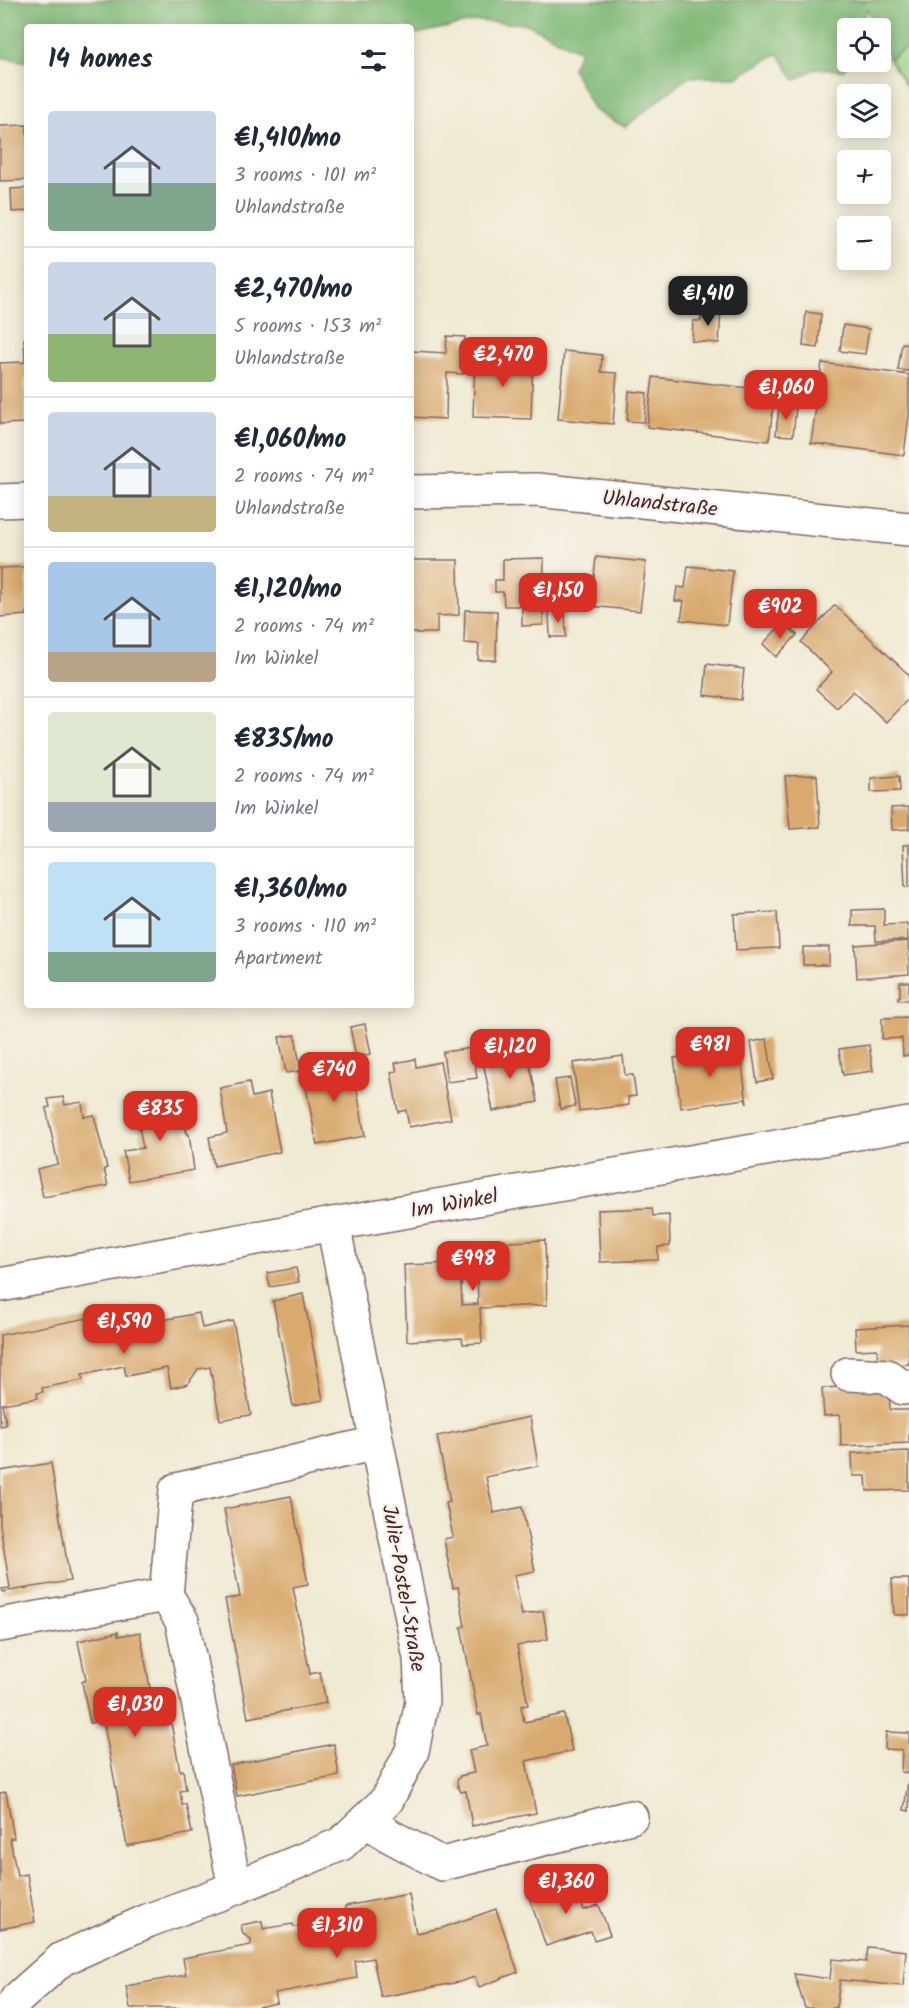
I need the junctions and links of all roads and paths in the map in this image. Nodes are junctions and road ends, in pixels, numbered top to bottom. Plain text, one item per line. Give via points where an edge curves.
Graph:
1 (414, 492) edge
2 (24, 500) edge
3 (0, 501) edge
4 (909, 529) edge
5 (909, 1124) edge
6 (333, 1224) junction
7 (0, 1285) edge
8 (848, 1374) dead end
9 (909, 1387) edge
10 (376, 1443) junction
11 (166, 1595) junction
12 (0, 1625) edge
13 (630, 1817) dead end
14 (366, 1820) junction
15 (235, 1888) junction
16 (11, 2008) edge

1 - 4 street, Uhlandstraße via 537,490
2 - 3 street
5 - 6 street, Im Winkel
6 - 7 street, Im Winkel
6 - 10 street, Julie-Postel-Straße
8 - 9 street via 887,1376 903,1388
10 - 11 street via 176,1490
10 - 14 street, Julie-Postel-Straße via 420,1658 422,1702 412,1752 387,1800
11 - 12 street
11 - 15 street via 182,1621
13 - 14 street via 442,1864
14 - 15 street, Julie-Postel-Straße via 341,1844
15 - 16 street, Julie-Postel-Straße via 62,1959

